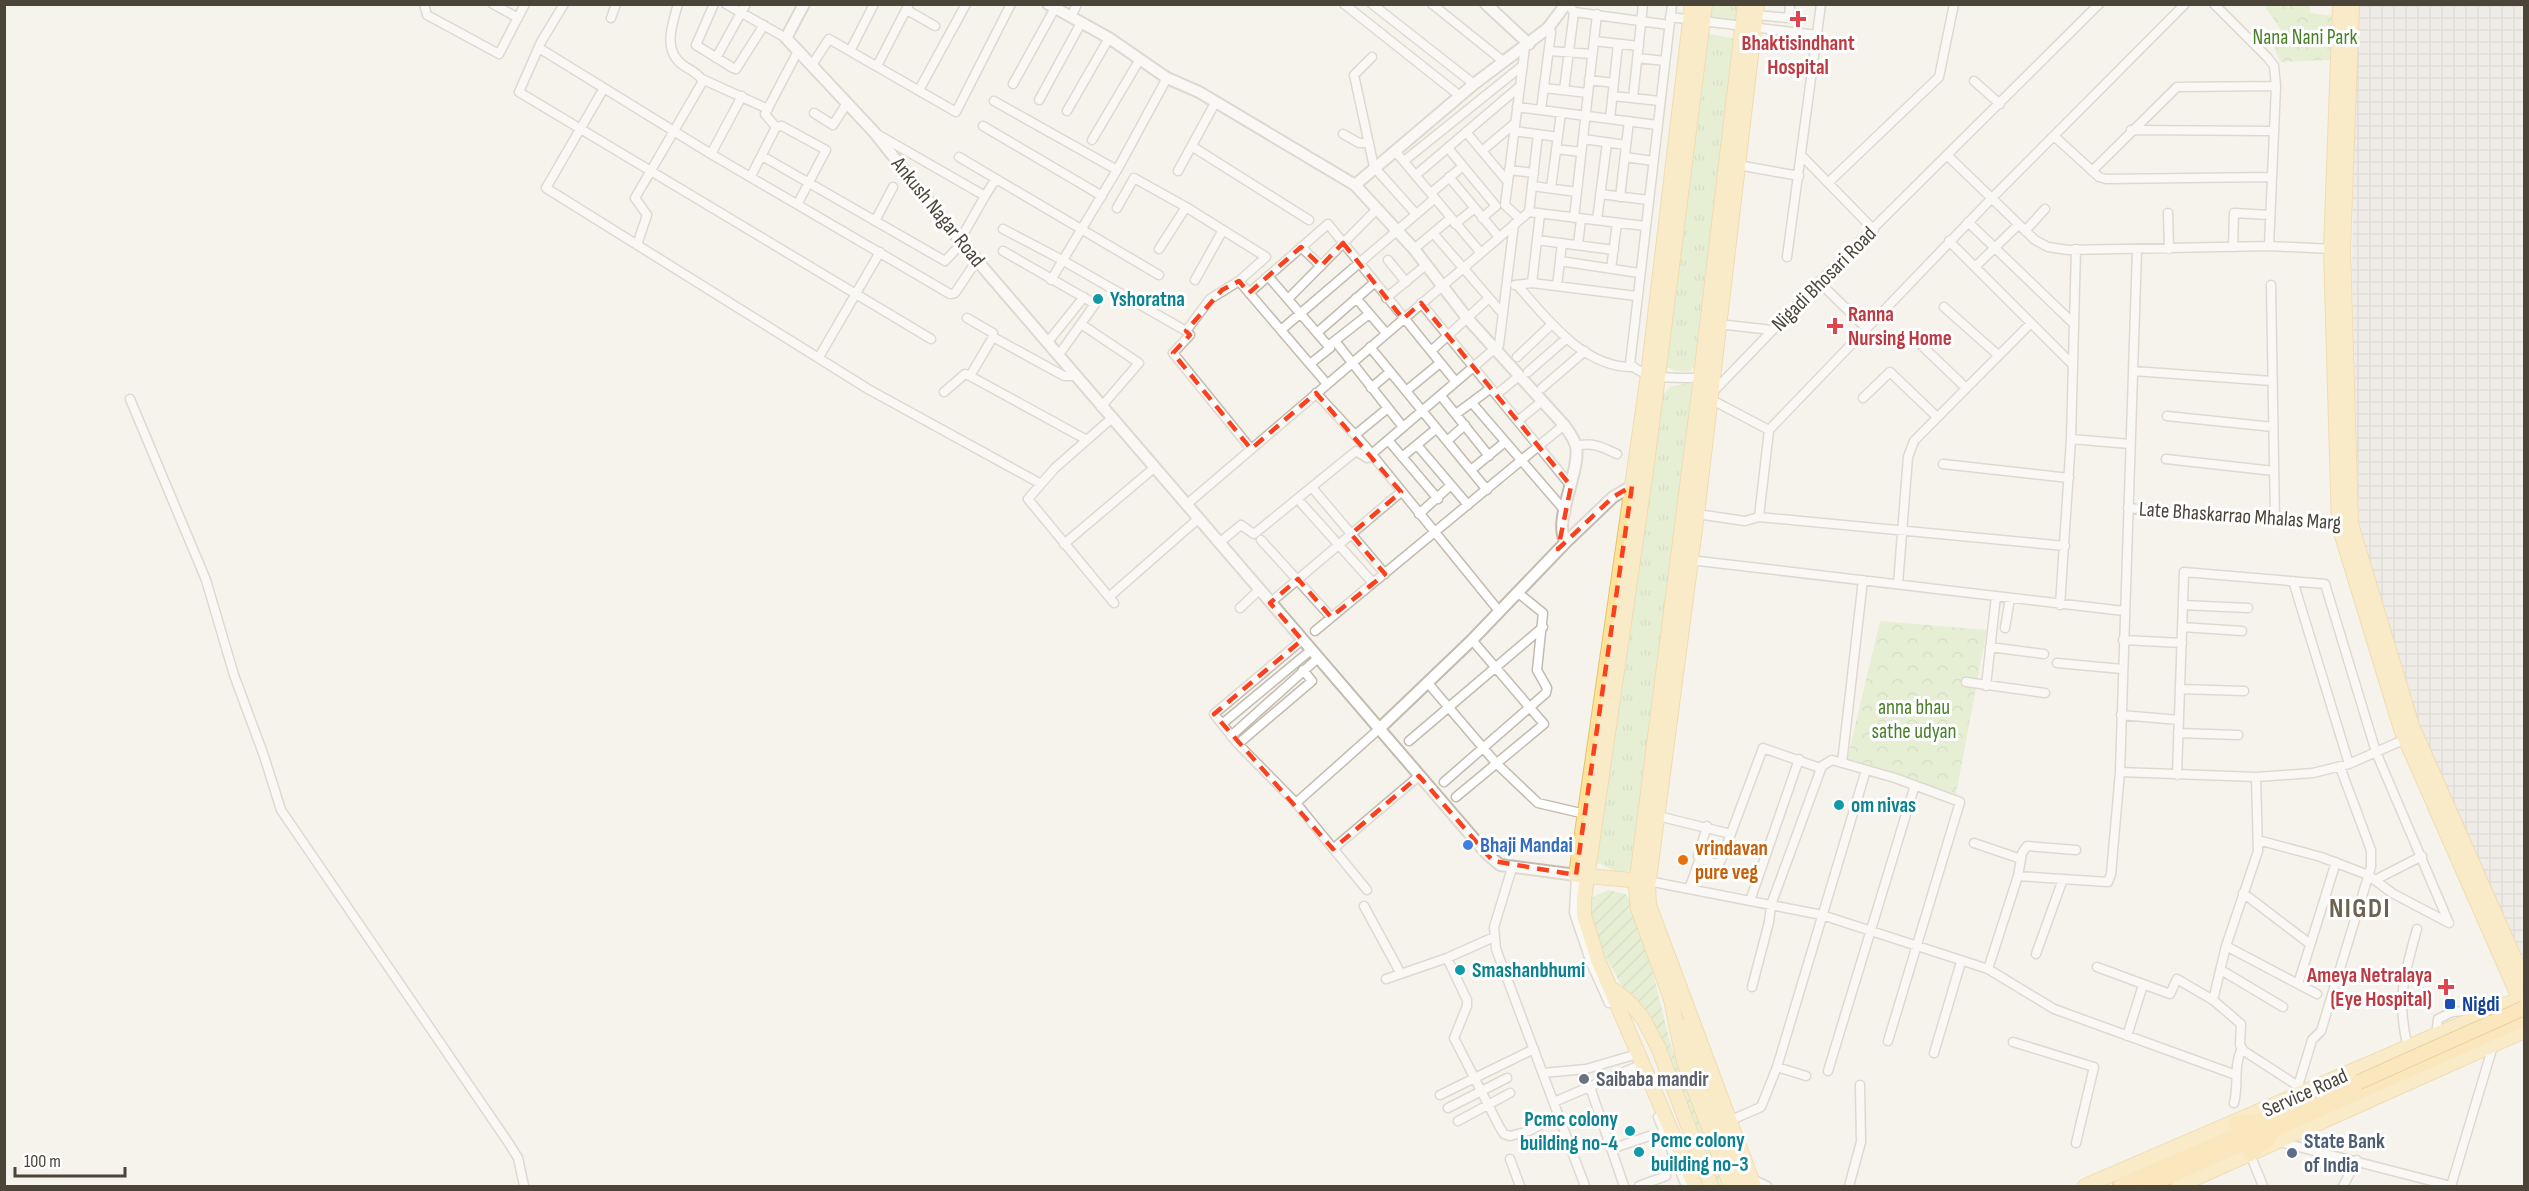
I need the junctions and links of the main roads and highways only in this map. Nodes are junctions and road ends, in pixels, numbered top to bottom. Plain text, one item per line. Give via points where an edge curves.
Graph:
1 (1692, 4) edge
2 (1704, 4) edge
3 (1745, 4) edge
4 (2340, 4) edge
5 (2352, 4) edge
6 (1753, 19) edge
7 (1696, 21) junction
8 (2337, 249) junction
9 (1653, 376) junction
10 (1707, 378) junction
11 (1707, 396) junction
12 (2411, 737) junction
13 (1582, 876) junction
14 (1642, 880) junction
15 (2524, 980) edge
16 (1610, 987) junction
17 (1671, 999) junction
18 (2523, 1004) edge
19 (2524, 1019) edge
20 (2524, 1031) edge
21 (2361, 1087) junction
22 (2281, 1123) junction
23 (2241, 1139) junction
24 (1749, 1184) edge
25 (1695, 1186) edge
26 (1711, 1186) edge
27 (1731, 1186) edge
28 (2085, 1186) edge
29 (2120, 1186) edge
30 (2148, 1186) edge
31 (2178, 1186) edge

1 - 7 main road
2 - 7 main road
3 - 6 main road
4 - 8 main road
5 - 8 main road
6 - 10 main road
6 - 10 main road via 1718,324
7 - 9 main road
8 - 12 main road via 2345,525
9 - 13 main road
9 - 13 main road via 1632,486 1585,814
10 - 11 main road
11 - 14 main road
11 - 14 main road via 1697,514 1658,816
12 - 15 main road
12 - 18 main road
13 - 14 main road
13 - 16 main road via 1584,915
14 - 17 main road via 1638,908
14 - 24 main road
16 - 25 main road
16 - 26 main road via 1631,1004 1658,1047
17 - 24 main road via 1715,1112
17 - 27 main road via 1684,1062
18 - 21 highway, bridge
18 - 23 main road, Service Road via 2498,1009 2302,1089
19 - 21 highway
20 - 23 main road via 2278,1141
21 - 22 highway
22 - 23 highway
22 - 23 highway
23 - 28 main road, Service Road
23 - 29 highway
23 - 30 highway
23 - 31 main road

